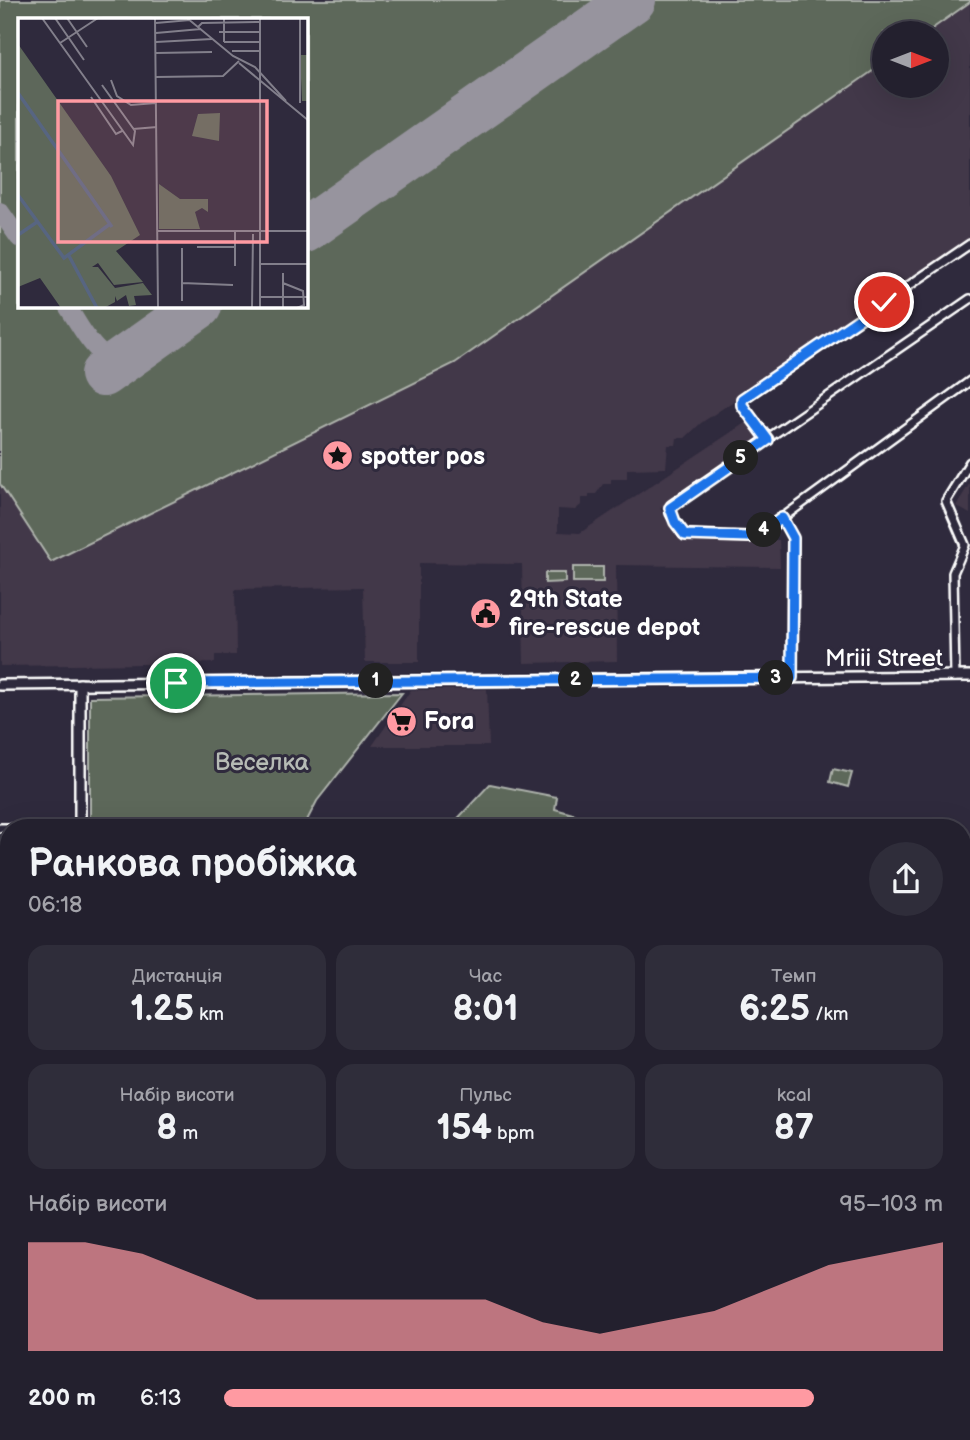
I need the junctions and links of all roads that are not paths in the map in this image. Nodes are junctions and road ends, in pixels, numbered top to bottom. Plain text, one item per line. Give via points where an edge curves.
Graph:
1 (970, 244) edge
2 (970, 299) edge
3 (970, 381) edge
4 (768, 440) junction
5 (970, 462) edge
6 (782, 518) junction
7 (970, 676) edge
8 (955, 677) junction
9 (792, 678) junction
10 (80, 684) junction
11 (0, 685) edge
12 (80, 819) edge

1 - 4 street via 742,399
2 - 4 street
3 - 6 street
4 - 6 street via 671,505 670,513 685,535 749,537
5 - 8 street via 946,501 965,545 953,573
6 - 9 street via 793,538
7 - 8 street, Mriii Street
8 - 9 street, Mriii Street
9 - 10 street, Mriii Street
10 - 11 street, Mriii Street
10 - 12 street

